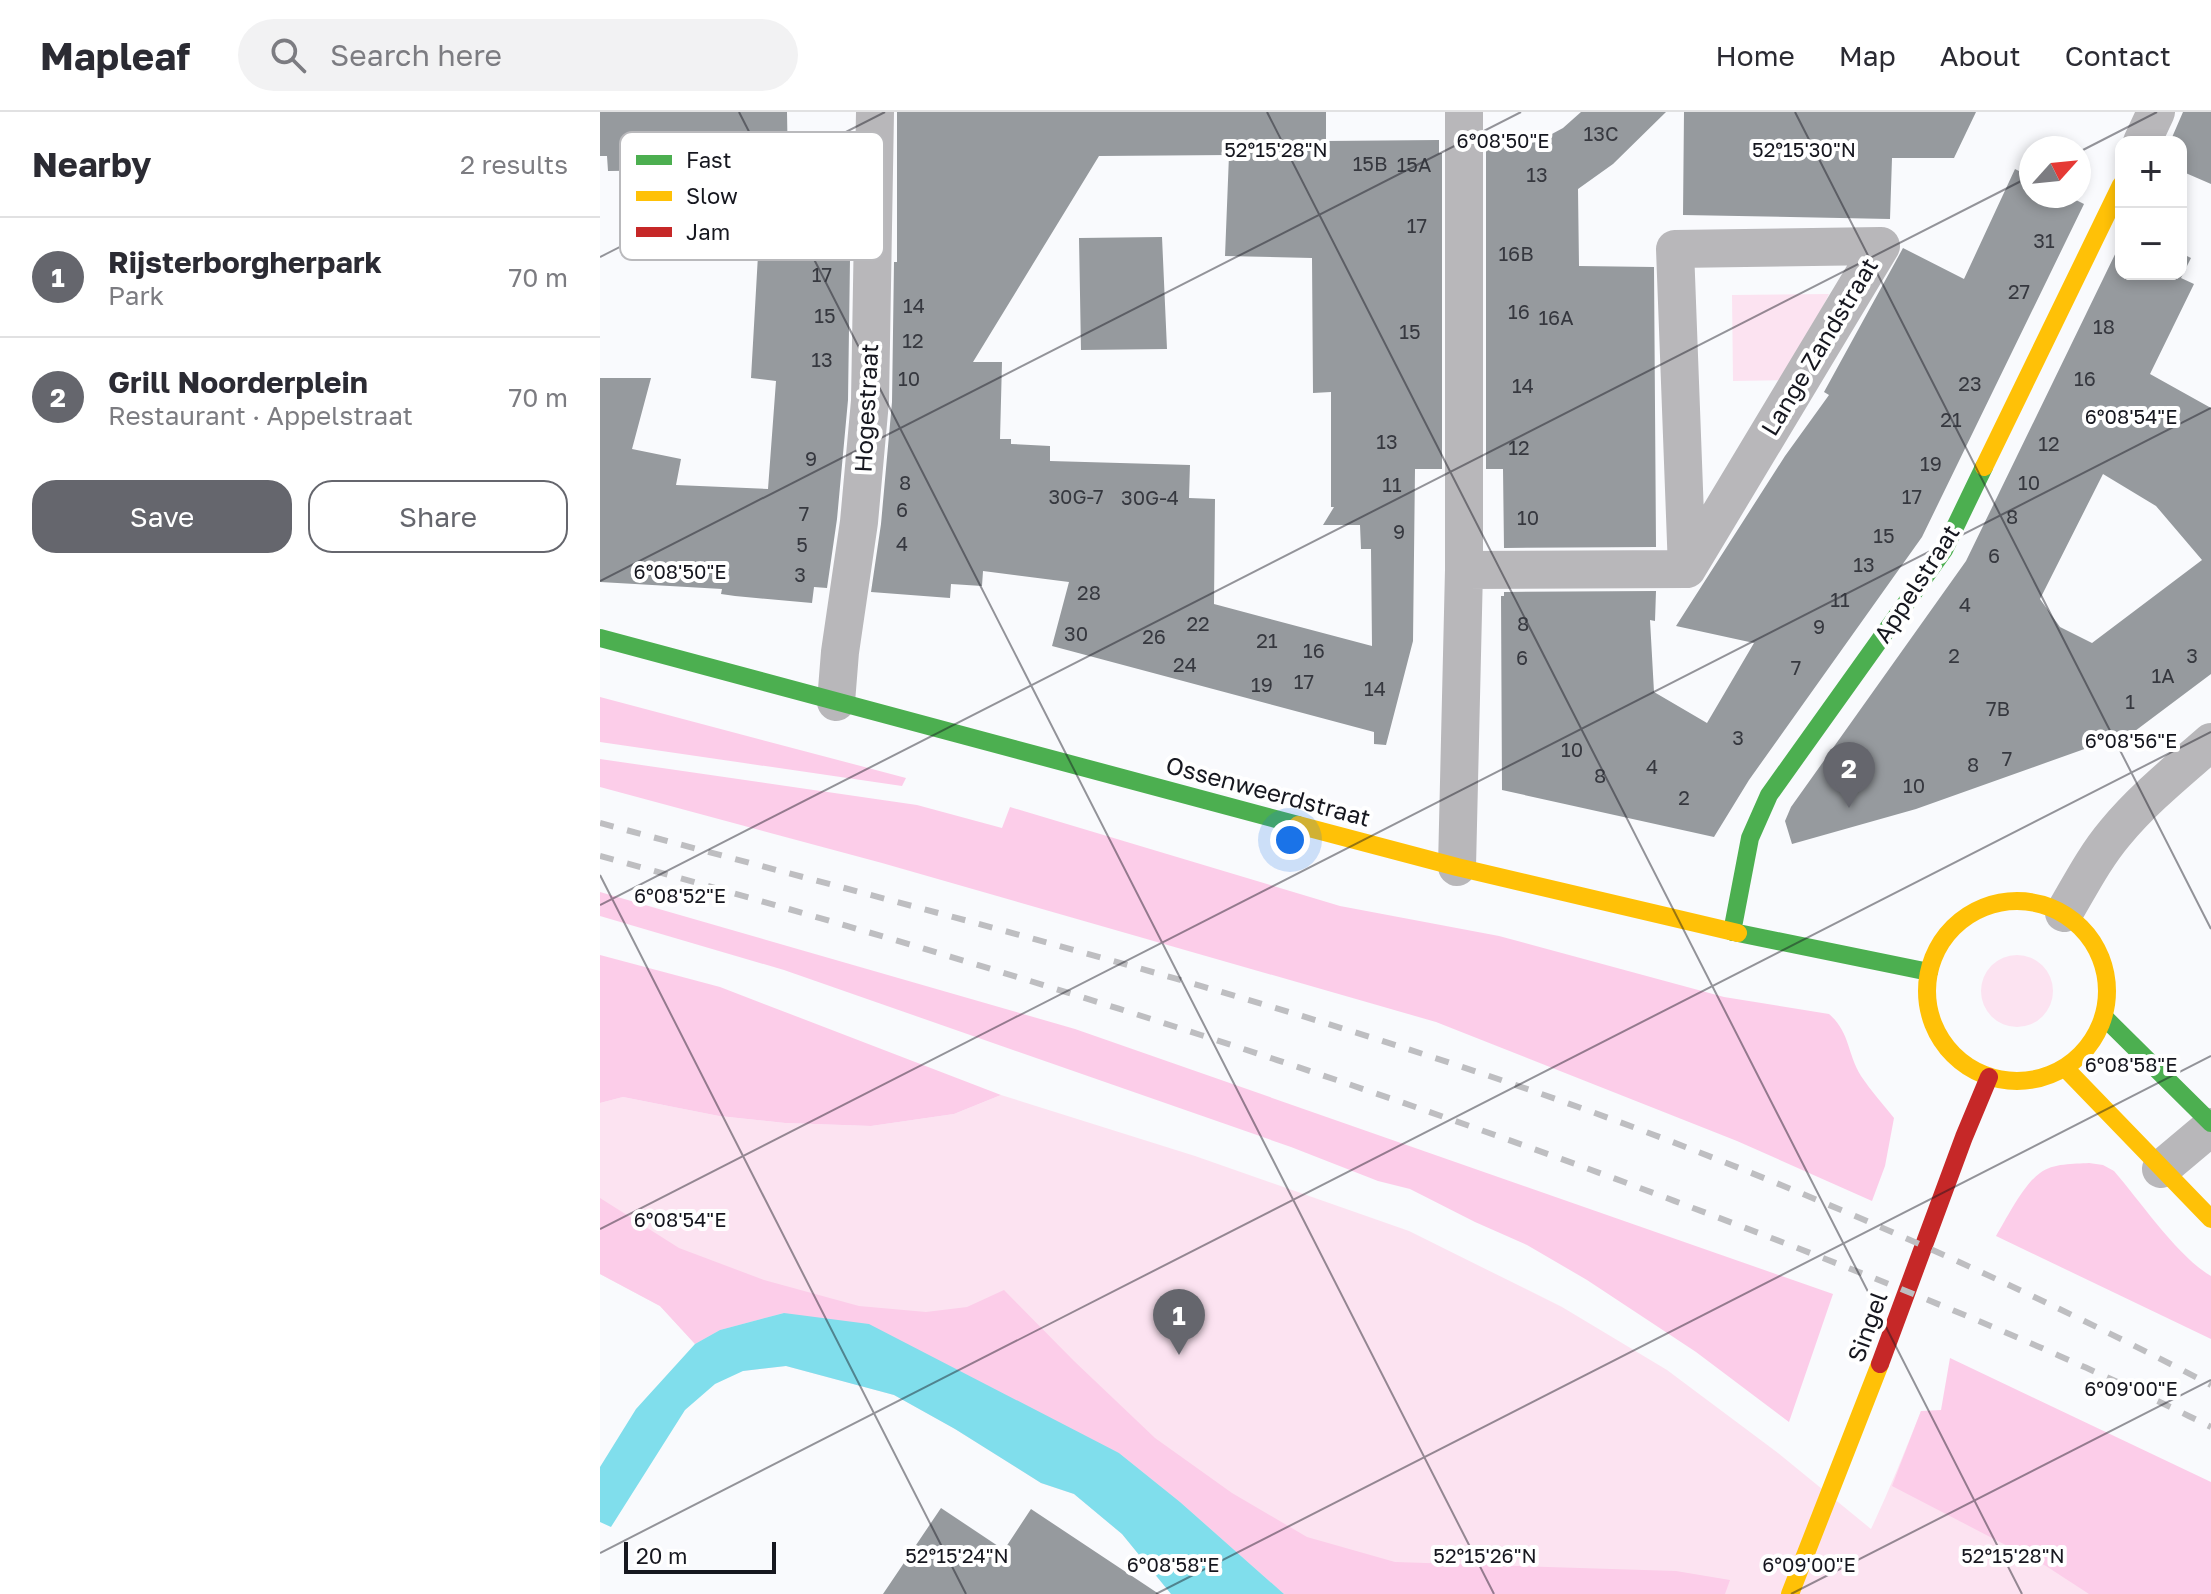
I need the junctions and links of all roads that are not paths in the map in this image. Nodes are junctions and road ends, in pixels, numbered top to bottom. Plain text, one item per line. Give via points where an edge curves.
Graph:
1 (875, 112) edge
2 (1464, 112) edge
3 (2156, 112) edge
4 (875, 132) edge
5 (2145, 136) edge
6 (2115, 197) edge
7 (872, 260) edge
8 (1687, 569) junction
9 (1464, 570) junction
10 (600, 638) edge
11 (836, 702) junction
12 (2211, 742) edge
13 (1457, 867) junction
14 (2064, 913) junction
15 (1732, 932) junction
16 (1929, 972) junction
17 (2104, 1017) junction
18 (2065, 1068) junction
19 (1989, 1077) junction
20 (2211, 1125) edge
21 (2161, 1169) junction
22 (2211, 1219) edge
23 (1790, 1594) edge

1 - 4 street, Hogestraat
2 - 9 street
3 - 5 street
6 - 15 street, Appelstraat via 1944,550 1769,795 1750,838
7 - 11 street, Hogestraat via 870,401
8 - 8 street, Lange Zandstraat via 1675,249 1881,246 1695,555
8 - 9 street
9 - 13 street
10 - 11 street, Ossenweerdstraat
11 - 13 street, Ossenweerdstraat
12 - 14 street via 2113,835
13 - 15 street, Ossenweerdstraat
14 - 16 street via 2018,900 1973,911 1944,937
14 - 17 street via 2102,958 2108,997
15 - 16 street, Ossenweerdstraat
16 - 19 street via 1928,1005 1939,1036 1961,1061
17 - 18 street via 2089,1046
17 - 20 street
18 - 19 street via 2020,1081
18 - 21 street
19 - 23 street, Singel
20 - 21 street
21 - 22 street

